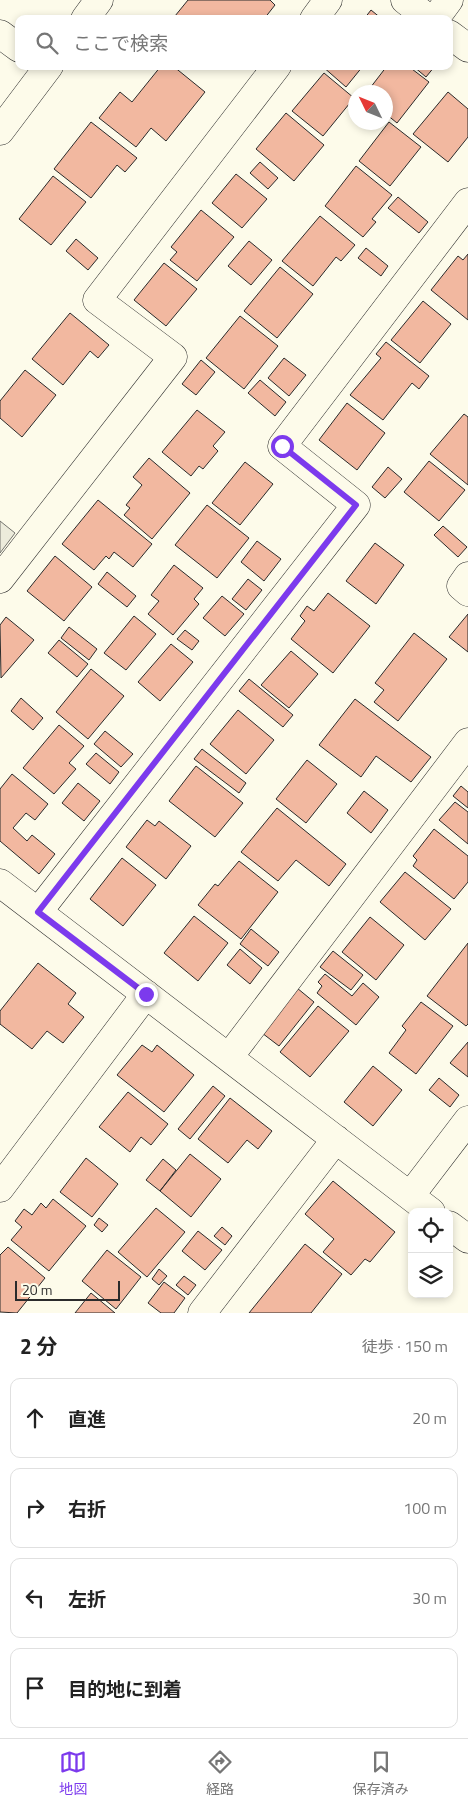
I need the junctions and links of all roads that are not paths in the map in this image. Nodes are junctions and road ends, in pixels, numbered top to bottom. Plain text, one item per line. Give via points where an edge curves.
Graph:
1 (99, 0) edge
2 (328, 0) edge
3 (405, 0) edge
4 (449, 0) edge
5 (88, 15) edge
6 (317, 15) edge
7 (424, 15) edge
8 (438, 15) edge
9 (0, 34) edge
10 (453, 37) edge
11 (15, 45) edge
12 (468, 48) edge
13 (44, 70) edge
14 (274, 70) edge
15 (0, 131) edge
16 (468, 202) edge
17 (468, 576) edge
18 (0, 579) edge
19 (468, 592) edge
20 (468, 742) edge
21 (0, 883) edge
22 (38, 912) junction
23 (146, 994) junction
24 (229, 1058) junction
25 (468, 1120) edge
26 (336, 1139) junction
27 (0, 1188) edge
28 (421, 1204) edge
29 (453, 1228) edge
30 (468, 1240) edge
31 (202, 1313) edge

1 - 5 street
2 - 6 street
3 - 7 street
4 - 8 street
9 - 11 street
10 - 12 street
13 - 15 street
14 - 18 street via 97,300 173,357
16 - 22 street via 282,446 356,505
17 - 19 street via 460,586
20 - 24 street
21 - 22 street
22 - 23 street
23 - 24 street
23 - 27 street
24 - 26 street
25 - 28 street
26 - 28 street
26 - 31 street
29 - 30 street

